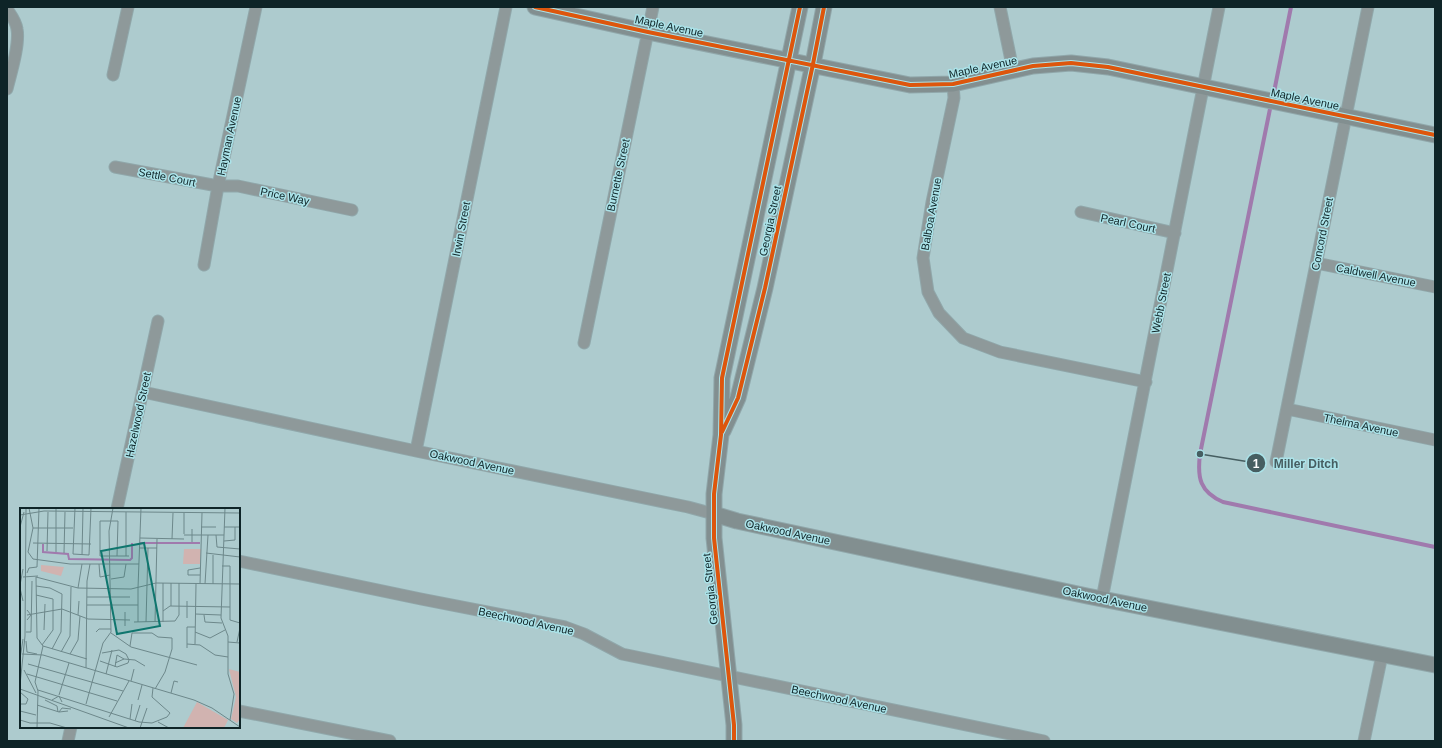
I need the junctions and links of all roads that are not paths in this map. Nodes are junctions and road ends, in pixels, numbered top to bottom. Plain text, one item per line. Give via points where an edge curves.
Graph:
1 (128, 7) edge
2 (256, 7) edge
3 (506, 7) edge
4 (535, 7) edge
5 (653, 7) edge
6 (800, 7) edge
7 (824, 7) edge
8 (1000, 7) edge
9 (1219, 7) edge
10 (1368, 7) edge
11 (7, 9) edge
12 (648, 32) junction
13 (789, 60) junction
14 (813, 64) junction
15 (1013, 70) junction
16 (113, 75) dead end
17 (953, 84) junction
18 (1204, 87) junction
19 (7, 89) edge
20 (1346, 116) junction
21 (1435, 135) edge
22 (115, 167) dead end
23 (218, 186) junction
24 (352, 210) dead end
25 (1081, 212) dead end
26 (1175, 233) junction
27 (1316, 263) junction
28 (204, 265) dead end
29 (1435, 287) edge
30 (158, 321) dead end
31 (584, 343) dead end
32 (1146, 382) junction
33 (143, 392) junction
34 (1287, 409) junction
35 (721, 435) junction
36 (1435, 440) edge
37 (416, 451) junction
38 (1276, 462) dead end
39 (117, 508) edge
40 (714, 514) junction
41 (240, 561) edge
42 (1102, 599) junction
43 (1382, 655) junction
44 (1435, 665) edge
45 (728, 676) junction
46 (240, 711) edge
47 (71, 728) edge
48 (68, 741) edge
49 (390, 741) edge
50 (734, 741) edge
51 (1044, 741) edge
52 (1364, 741) edge

1 - 16 street
2 - 23 street, Hayman Avenue
3 - 37 street, Irwin Street
4 - 12 main road, Maple Avenue
5 - 12 street, Burnette Street
6 - 13 main road, Georgia Street
7 - 14 main road, Georgia Street
8 - 15 street
9 - 18 street, Webb Street
10 - 20 street, Concord Street
11 - 19 street via 18,30 18,41
12 - 13 main road, Maple Avenue
12 - 31 street, Burnette Street
13 - 14 main road, Maple Avenue
13 - 35 main road, Georgia Street via 722,378
14 - 17 main road, Maple Avenue via 910,85
14 - 35 main road, Georgia Street via 765,288 738,398
15 - 17 main road, Maple Avenue
15 - 18 main road, Maple Avenue via 1071,63
17 - 32 street, Balboa Avenue via 954,98 923,258 928,292 939,313 963,338 1000,352
18 - 20 main road, Maple Avenue
18 - 26 street, Webb Street
20 - 21 main road, Maple Avenue
20 - 27 street, Concord Street
22 - 23 street, Settle Court
23 - 24 street, Price Way via 238,186
23 - 28 street, Hayman Avenue
25 - 26 street, Pearl Court
26 - 32 street, Webb Street
27 - 29 street, Caldwell Avenue
27 - 34 street, Concord Street
30 - 33 street, Hazelwood Street
32 - 42 street, Webb Street
33 - 37 street, Oakwood Avenue
33 - 39 street, Hazelwood Street
34 - 36 street, Thelma Avenue
34 - 38 street, Concord Street
35 - 40 main road, Georgia Street
37 - 40 street, Oakwood Avenue
40 - 42 main road, Oakwood Avenue via 752,525
40 - 45 main road, Georgia Street via 714,538
41 - 45 street, Beechwood Avenue via 565,627 622,654
42 - 43 main road, Oakwood Avenue
43 - 44 main road, Oakwood Avenue
43 - 52 street
45 - 50 main road, Georgia Street
45 - 51 street, Beechwood Avenue
46 - 49 street
47 - 48 street

